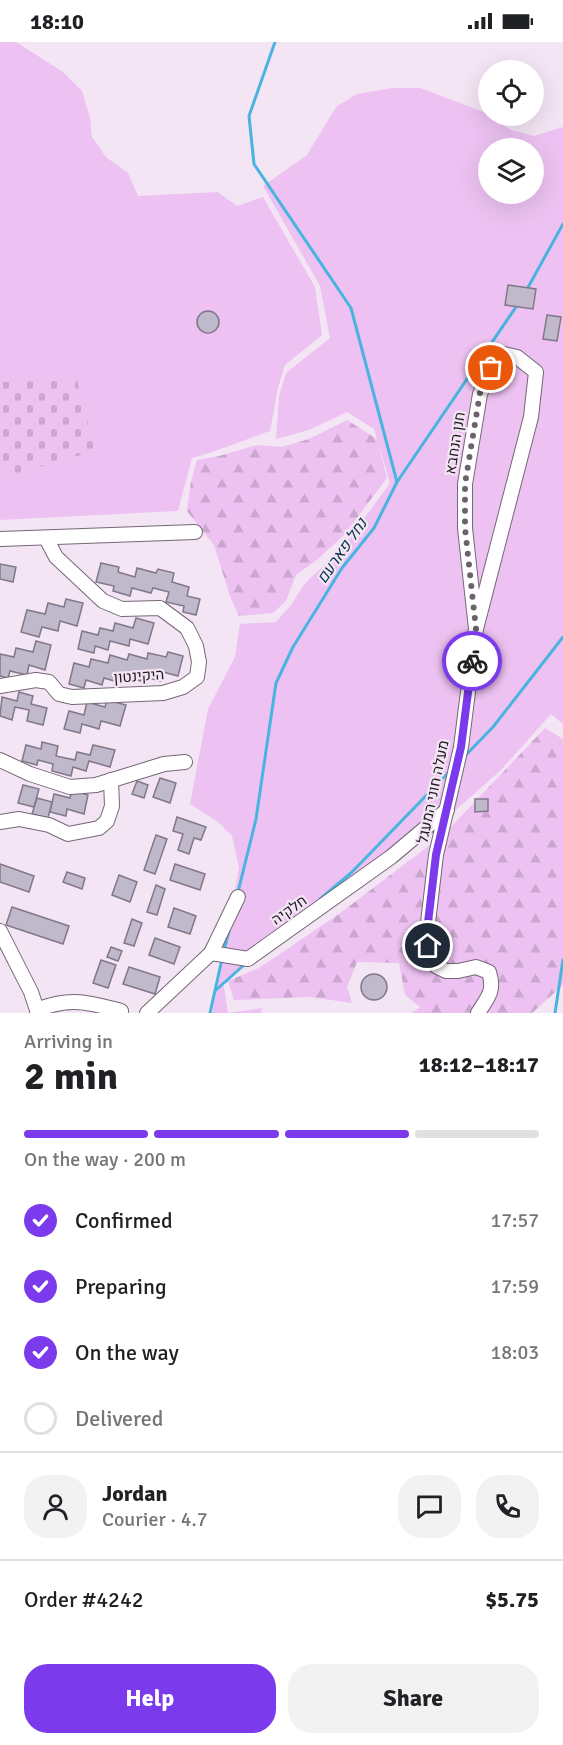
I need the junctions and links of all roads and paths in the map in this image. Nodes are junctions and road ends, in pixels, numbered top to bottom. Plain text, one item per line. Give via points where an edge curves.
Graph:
1 (195, 532) dead end
2 (46, 538) junction
3 (0, 539) edge
4 (476, 629) junction
5 (0, 686) edge
6 (0, 760) edge
7 (185, 762) dead end
8 (111, 780) junction
9 (447, 810) junction
10 (0, 822) edge
11 (238, 897) dead end
12 (0, 931) edge
13 (211, 953) junction
14 (37, 1011) edge
15 (121, 1011) dead end
16 (147, 1013) edge
17 (478, 1013) edge

1 - 2 street
2 - 3 street
2 - 5 street, היקינטון via 56,557 103,601 122,609 160,608 187,628 196,646 197,677 183,687 163,693 72,697 59,694 49,682 36,680
4 - 4 street, חנן הנחבא via 531,417 536,372 517,357 504,354 491,368 480,393 465,484 465,528
4 - 9 street, מעלה חוני המעגל via 461,747
6 - 8 street via 70,787
7 - 8 street via 164,764
8 - 10 street via 112,806 107,821 99,828 68,834 50,825 19,819
9 - 13 street, חלקיה via 391,857 248,958
9 - 17 street, מעלה חוני המעגל via 436,855 428,920 429,957 446,971 476,967 489,972 493,985
11 - 13 street
12 - 14 street
13 - 16 street
14 - 15 street via 74,1001

